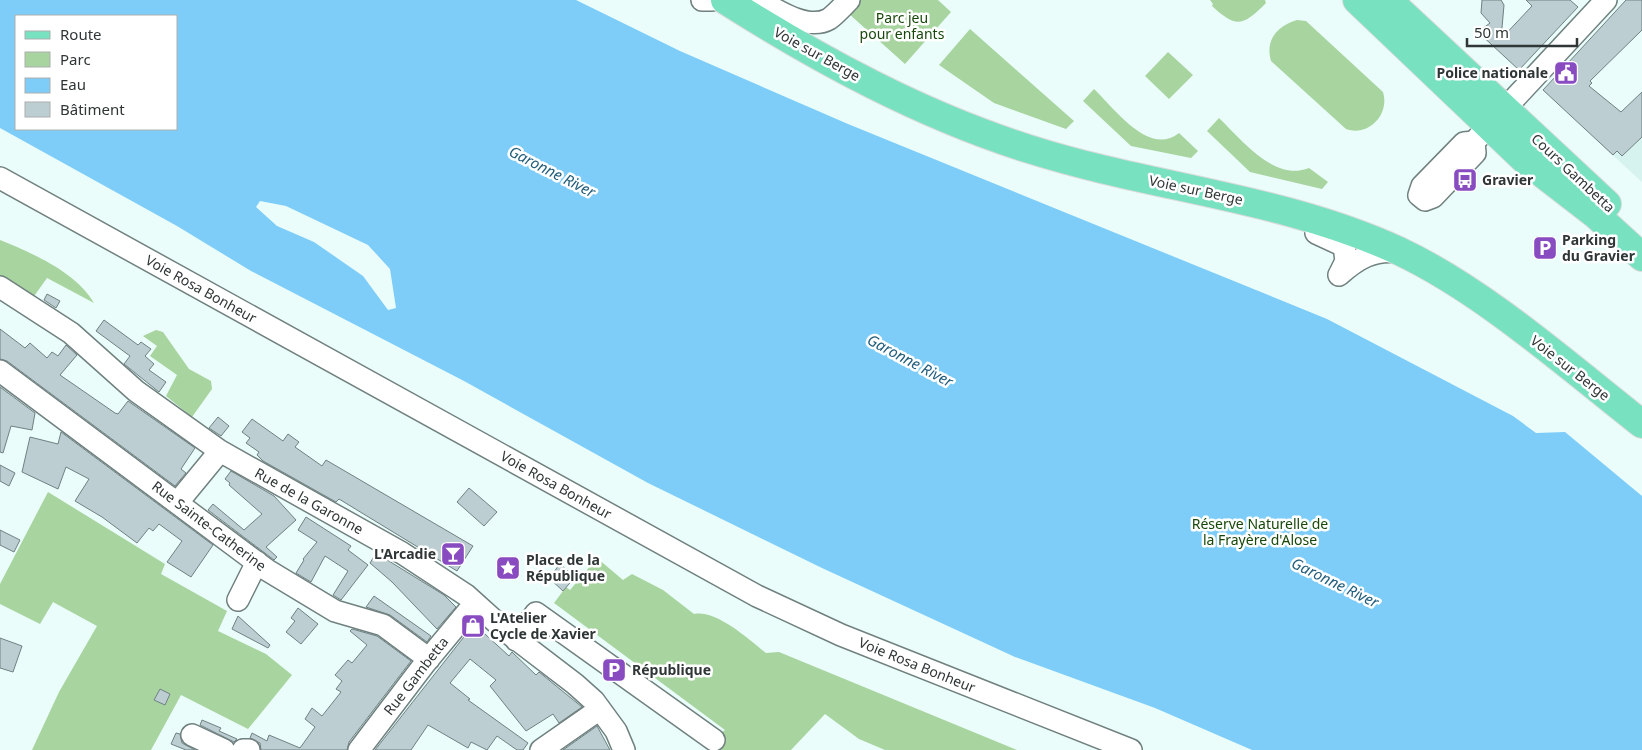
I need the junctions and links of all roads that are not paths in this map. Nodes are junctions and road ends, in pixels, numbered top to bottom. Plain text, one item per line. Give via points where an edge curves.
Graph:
1 (702, 0) edge
2 (712, 0) edge
3 (725, 0) edge
4 (759, 0) edge
5 (1358, 0) edge
6 (1388, 0) edge
7 (1606, 0) edge
8 (844, 5) edge
9 (1489, 125) junction
10 (0, 178) edge
11 (1290, 212) junction
12 (1642, 236) edge
13 (1401, 252) junction
14 (1642, 257) edge
15 (0, 287) edge
16 (0, 371) edge
17 (1642, 424) edge
18 (220, 452) junction
19 (178, 502) junction
20 (257, 562) junction
21 (238, 600) dead end
22 (475, 603) junction
23 (516, 640) junction
24 (429, 659) junction
25 (600, 709) junction
26 (192, 735) dead end
27 (714, 740) dead end
28 (224, 750) edge
29 (244, 750) edge
30 (249, 750) edge
31 (359, 750) edge
32 (541, 750) edge
33 (624, 750) edge
34 (1131, 750) edge

1 - 2 street
3 - 11 main road, Voie sur Berge via 884,91 979,131 1029,149 1132,177
4 - 8 street via 787,16 817,22 828,19
5 - 9 main road
6 - 9 main road
7 - 9 street
9 - 12 main road, Cours Gambetta
9 - 14 main road, Cours Gambetta via 1525,160 1596,215
10 - 34 street, Voie Rosa Bonheur via 757,596 841,635
11 - 13 main road, Voie sur Berge via 1346,229
11 - 13 street via 1301,225 1344,246 1346,261 1339,275 1365,256 1386,250
13 - 17 main road, Voie sur Berge via 1442,275 1520,328
15 - 18 street, Rue de la Garonne via 71,333 136,391
16 - 19 street, Rue Sainte-Catherine
18 - 19 street
18 - 22 street, Rue de la Garonne via 402,553
19 - 20 street, Rue Sainte-Catherine
20 - 21 street
20 - 24 street, Rue Sainte-Catherine via 292,586 347,616 382,624
22 - 23 street, Rue de la Garonne
22 - 24 street, Rue Gambetta
23 - 25 street, Rue de la Garonne via 575,684
23 - 27 street via 536,613
24 - 31 street, Rue Gambetta
25 - 32 street
25 - 33 street, Rue de la Garonne via 616,731
26 - 28 street
29 - 30 street

